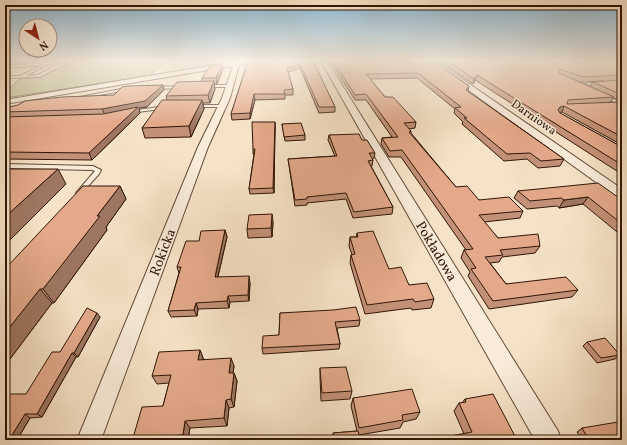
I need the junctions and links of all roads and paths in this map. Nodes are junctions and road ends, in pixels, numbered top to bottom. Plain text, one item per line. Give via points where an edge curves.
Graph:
1 (127, 82) edge
2 (231, 82) edge
3 (336, 82) edge
4 (461, 82) edge
5 (571, 82) edge
6 (607, 83) edge
7 (578, 85) junction
8 (230, 86) junction
9 (184, 87) edge
10 (200, 87) edge
11 (131, 88) edge
12 (146, 88) edge
13 (592, 91) edge
14 (599, 94) edge
15 (71, 99) edge
16 (5, 102) edge
17 (610, 105) edge
18 (192, 106) edge
19 (223, 106) junction
20 (168, 107) edge
21 (127, 113) edge
22 (5, 166) edge
23 (622, 194) edge
24 (75, 198) edge
25 (88, 440) edge
26 (549, 440) edge

1 - 16 street
2 - 8 street, Rokicka
3 - 26 street, Pokładowa
4 - 23 street, Darniowa
5 - 7 lane
6 - 7 lane
7 - 13 lane
8 - 10 lane
8 - 19 street, Rokicka
9 - 12 lane
11 - 15 lane
14 - 17 lane via 620,103
18 - 19 lane
19 - 25 street, Rokicka via 203,147
20 - 21 lane
22 - 24 lane via 98,170

